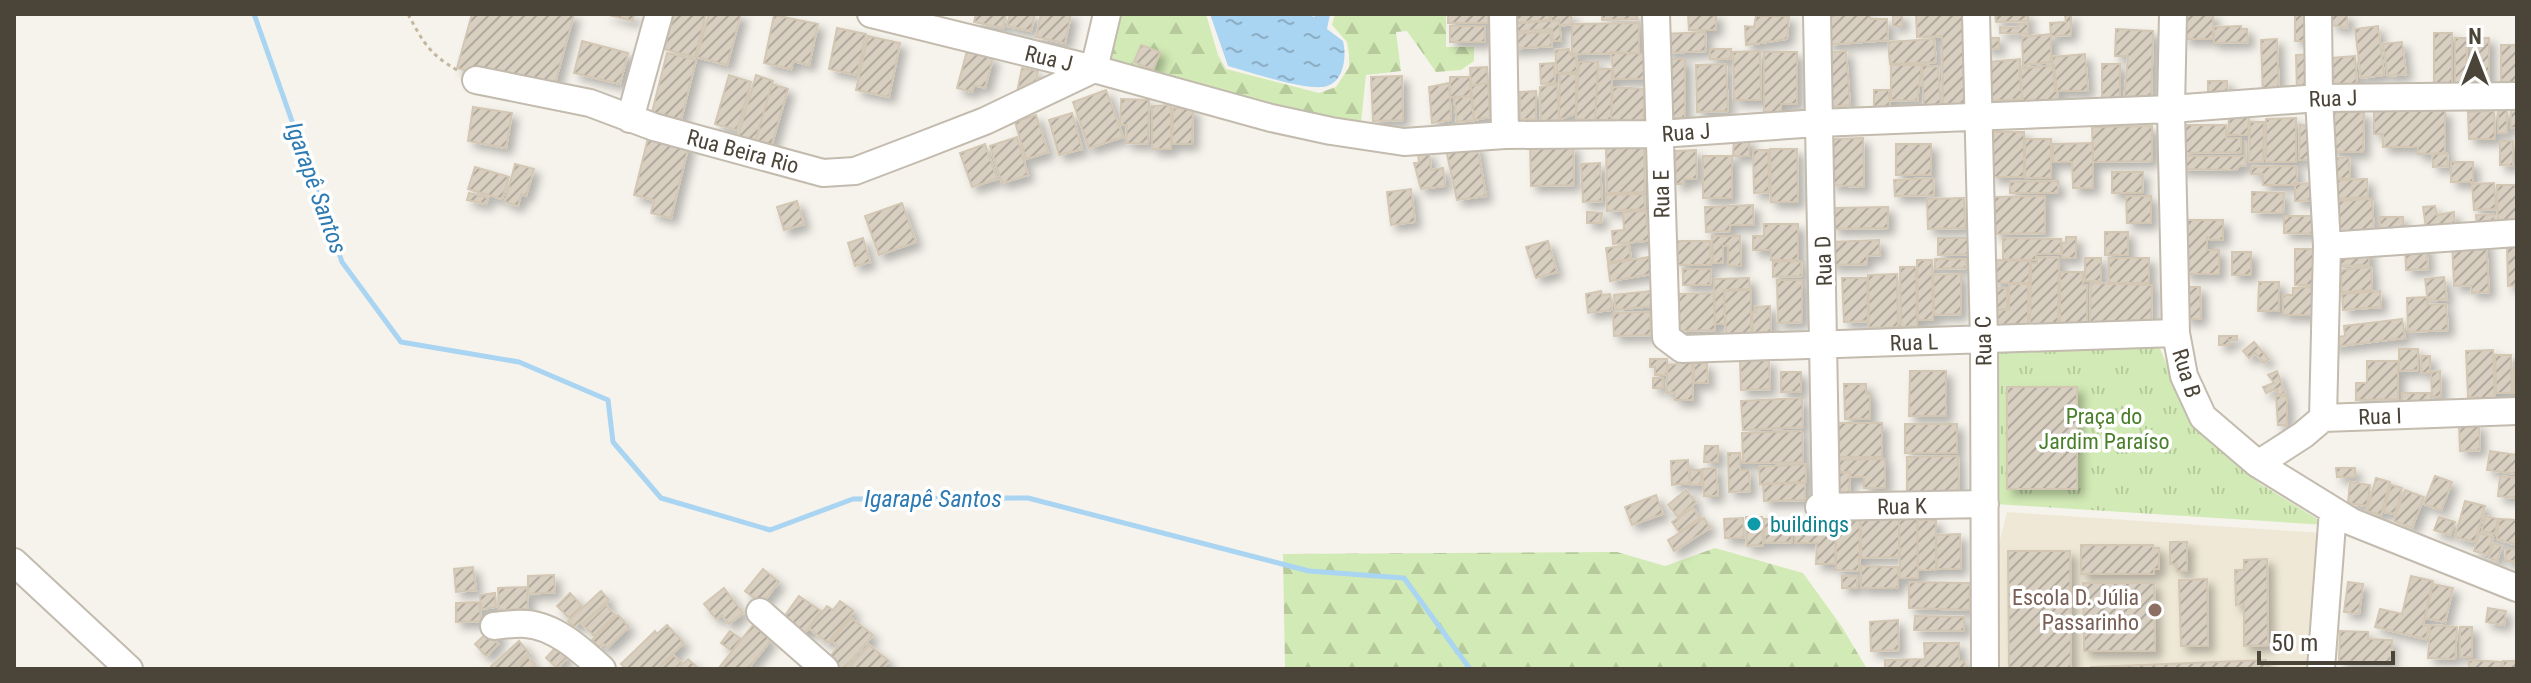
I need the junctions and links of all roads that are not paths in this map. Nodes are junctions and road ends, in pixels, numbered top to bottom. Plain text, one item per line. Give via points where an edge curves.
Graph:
1 (659, 14) edge
2 (871, 14) edge
3 (1107, 14) edge
4 (1503, 14) edge
5 (1656, 14) edge
6 (1817, 14) edge
7 (1976, 14) edge
8 (2173, 14) edge
9 (2318, 14) edge
10 (1094, 69) junction
11 (476, 80) road end
12 (2517, 96) edge
13 (2319, 98) junction
14 (2171, 109) junction
15 (1978, 117) junction
16 (630, 119) junction
17 (1818, 123) junction
18 (1660, 134) junction
19 (1505, 135) junction
20 (2517, 233) edge
21 (2327, 246) junction
22 (2176, 333) junction
23 (1984, 340) junction
24 (1825, 344) junction
25 (1700, 349) joint
26 (2517, 411) edge
27 (2323, 418) junction
28 (2258, 464) junction
29 (1985, 504) junction
30 (1823, 507) joint
31 (2333, 511) junction
32 (14, 562) edge
33 (2517, 588) edge
34 (760, 612) dead end
35 (494, 626) dead end
36 (129, 669) edge
37 (602, 669) edge
38 (825, 669) edge
39 (1985, 669) edge
40 (2321, 669) edge

1 - 16 street
2 - 10 street, Rua J
3 - 10 street
4 - 19 street
5 - 18 street, Rua E
6 - 17 street, Rua D
7 - 15 street, Rua C
8 - 14 street, Rua B
9 - 13 street
10 - 16 street, Rua Beira Rio via 985,121 855,171 823,173
10 - 19 street, Rua J via 1271,118 1383,141
11 - 16 street, Rua Beira Rio via 590,103
12 - 13 street, Rua J
13 - 14 street, Rua J
13 - 21 street
14 - 15 street, Rua J
14 - 22 street, Rua B
15 - 17 street, Rua J
15 - 23 street, Rua C
17 - 18 street, Rua J
17 - 24 street, Rua D
18 - 19 street, Rua J
18 - 25 street, Rua E via 1666,337 1682,349
20 - 21 street
21 - 27 street
22 - 23 street, Rua L
22 - 28 street, Rua B via 2184,376 2203,417
23 - 24 street, Rua L
23 - 29 street, Rua C
24 - 25 street, Rua L
24 - 30 street, Rua D
26 - 27 street, Rua I
27 - 28 street
28 - 31 street, Rua B
29 - 30 street, Rua K
29 - 39 street, Rua C
31 - 33 street, Rua B
31 - 40 street
32 - 36 street
34 - 38 street
35 - 37 street via 527,624 547,630

